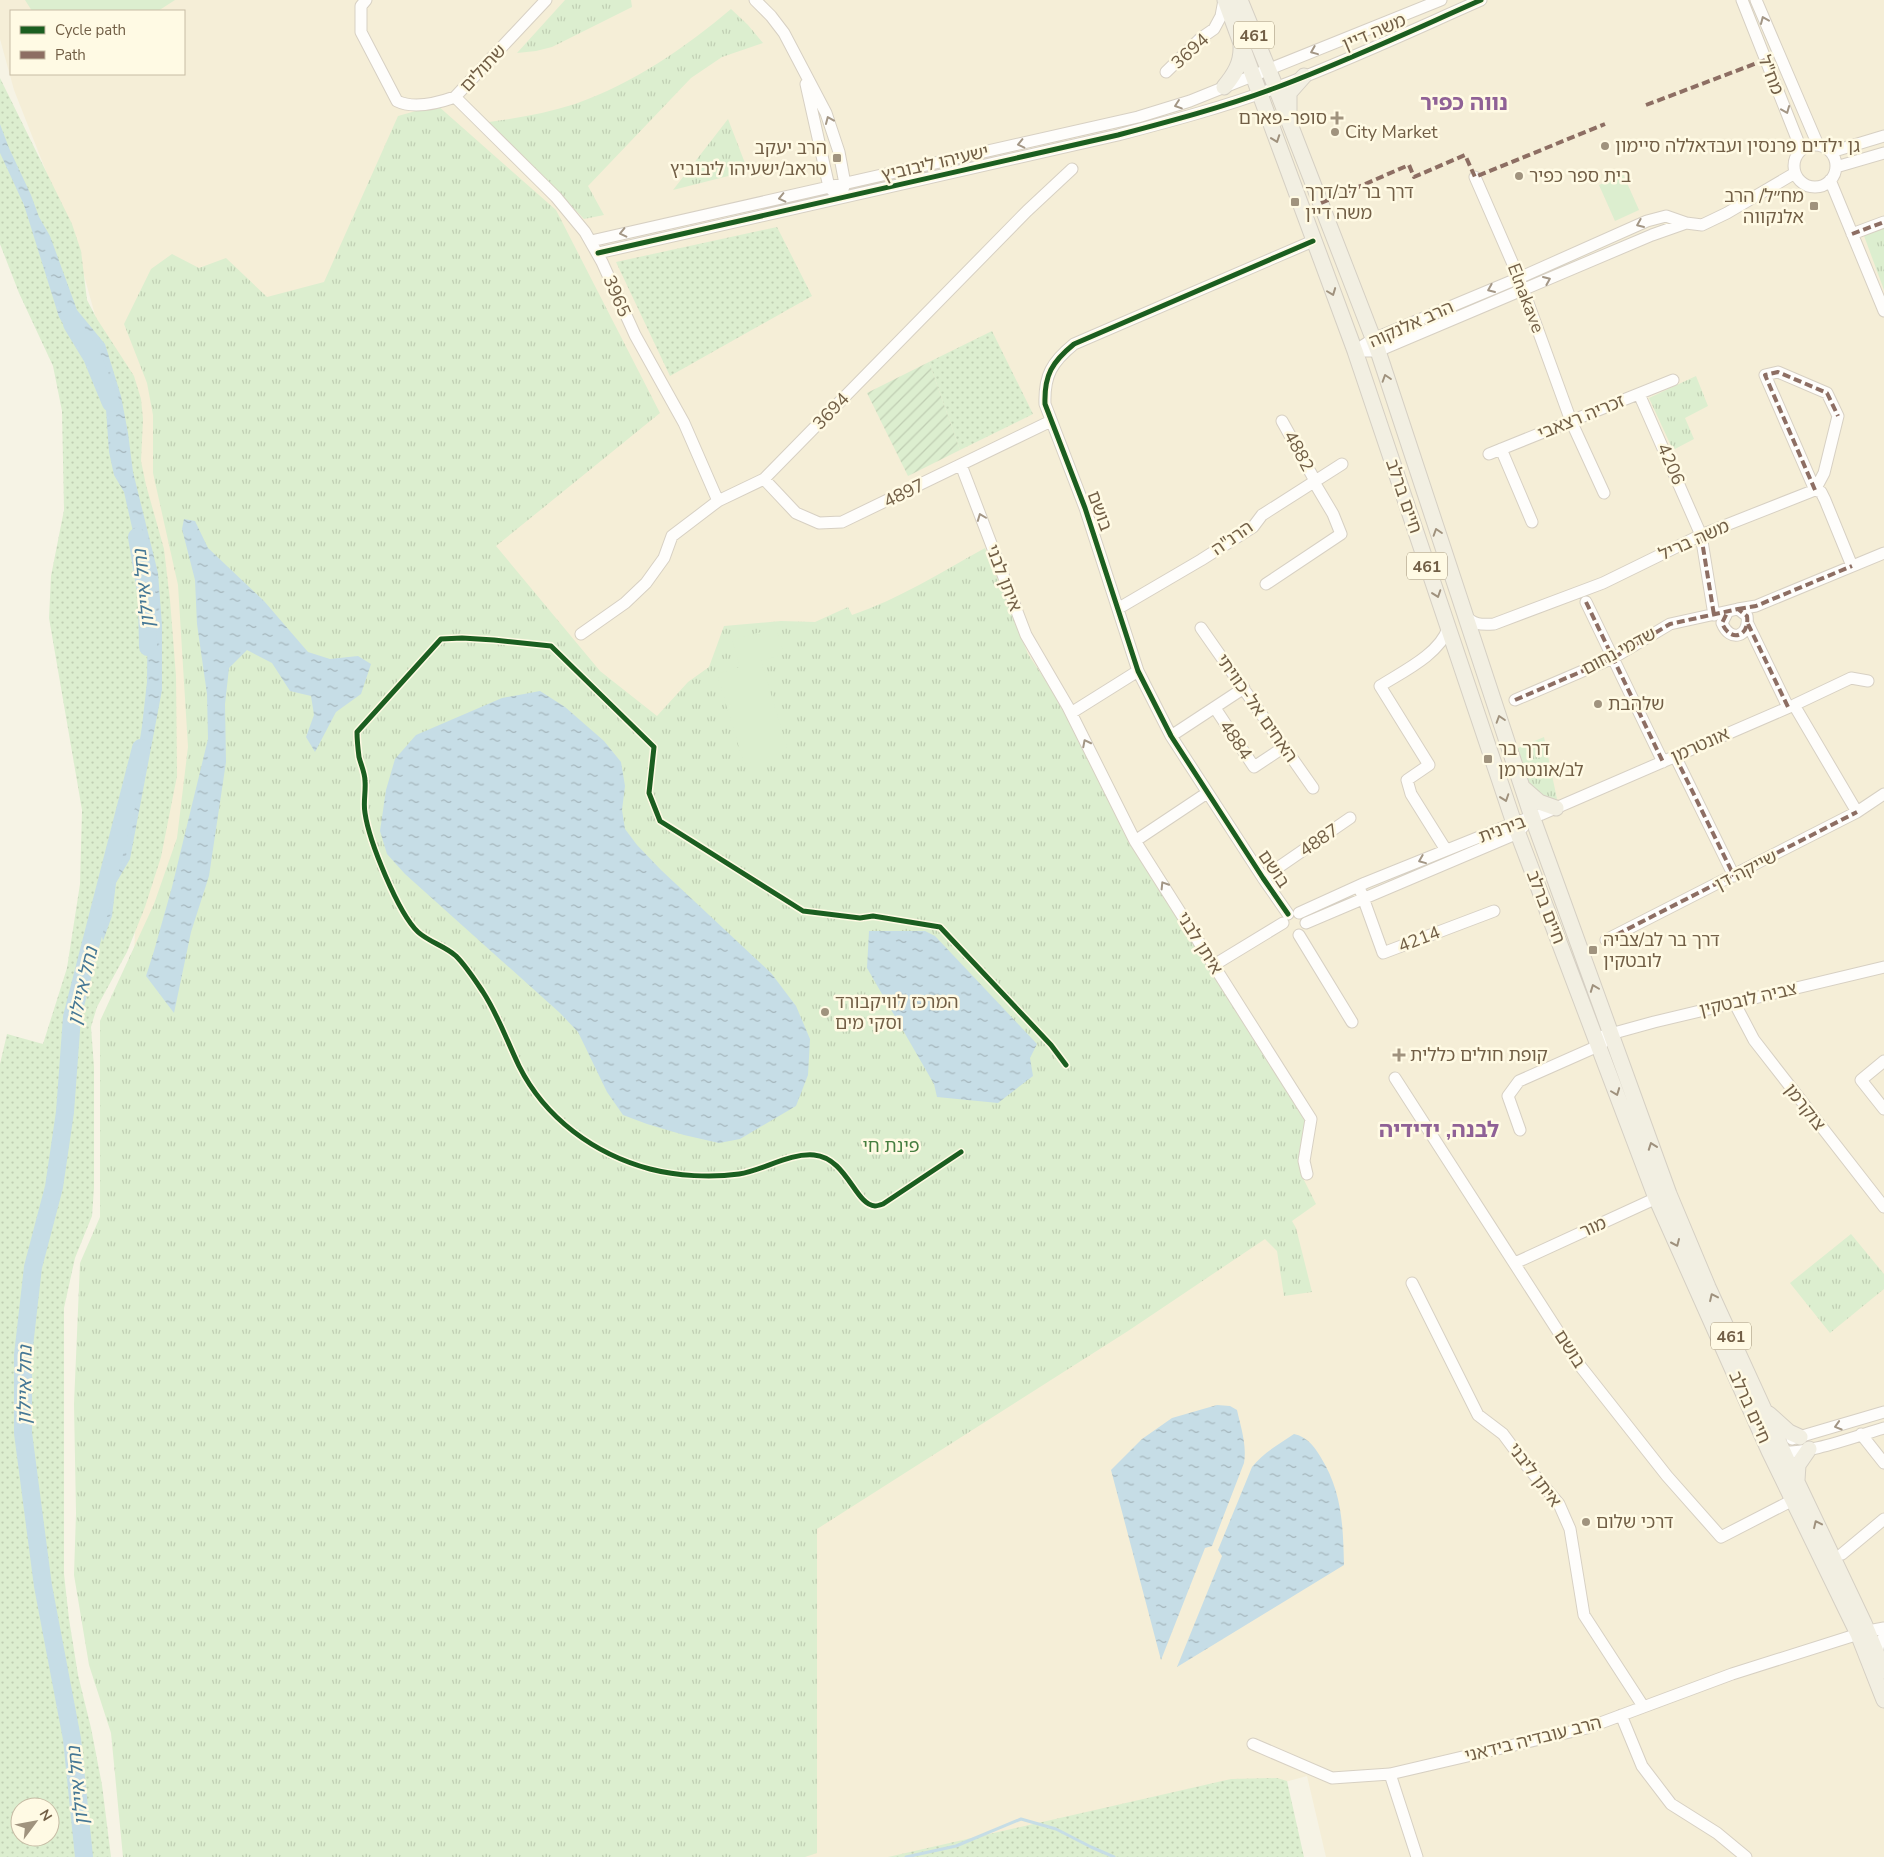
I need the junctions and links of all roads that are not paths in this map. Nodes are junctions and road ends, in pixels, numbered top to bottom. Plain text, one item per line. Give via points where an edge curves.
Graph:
1 (366, 0) edge
2 (546, 0) edge
3 (755, 0) edge
4 (1224, 0) edge
5 (1240, 0) edge
6 (1441, 0) edge
7 (1481, 0) edge
8 (1742, 0) edge
9 (1756, 0) edge
10 (1214, 29) junction
11 (1239, 38) junction
12 (802, 68) junction
13 (1269, 70) junction
14 (1166, 72) dead end
15 (1253, 76) junction
16 (1304, 76) junction
17 (1224, 88) junction
18 (1276, 88) junction
19 (1260, 94) junction
20 (455, 97) junction
21 (1291, 128) junction
22 (1884, 136) edge
23 (1818, 145) junction
24 (1801, 149) junction
25 (1831, 152) junction
26 (1884, 153) edge
27 (1836, 167) junction
28 (1072, 169) dead end
29 (1795, 173) junction
30 (1475, 177) dead end
31 (1830, 180) junction
32 (845, 184) junction
33 (829, 187) junction
34 (1818, 187) junction
35 (840, 198) junction
36 (1847, 221) junction
37 (1884, 222) edge
38 (1686, 223) junction
39 (1852, 234) junction
40 (591, 241) junction
41 (1313, 241) junction
42 (598, 253) junction
43 (1519, 278) junction
44 (1523, 290) junction
45 (1884, 311) edge
46 (1375, 345) junction
47 (1355, 351) junction
48 (1673, 380) dead end
49 (1639, 394) junction
50 (1051, 421) junction
51 (1282, 421) dead end
52 (1571, 421) junction
53 (1501, 449) junction
54 (1489, 454) dead end
55 (1342, 464) dead end
56 (961, 466) junction
57 (764, 479) junction
58 (1314, 482) junction
59 (1815, 490) junction
60 (1604, 493) dead end
61 (718, 501) junction
62 (1532, 522) dead end
63 (1701, 535) junction
64 (1884, 553) edge
65 (1852, 566) junction
66 (1266, 584) dead end
67 (1586, 602) dead end
68 (1119, 608) junction
69 (1738, 610) junction
70 (1464, 613) junction
71 (1726, 613) junction
72 (1714, 615) junction
73 (1494, 624) junction
74 (1748, 624) junction
75 (1201, 628) dead end
76 (1448, 628) junction
77 (581, 634) dead end
78 (1437, 648) junction
79 (1476, 648) junction
80 (1456, 652) junction
81 (1613, 658) junction
82 (1138, 671) junction
83 (1868, 681) dead end
84 (1244, 688) junction
85 (1514, 700) dead end
86 (1791, 706) junction
87 (1215, 708) junction
88 (1071, 713) junction
89 (1171, 736) junction
90 (1284, 747) junction
91 (1675, 756) junction
92 (1663, 762) junction
93 (1522, 787) junction
94 (1313, 788) dead end
95 (1207, 793) junction
96 (1884, 794) edge
97 (1556, 808) junction
98 (1856, 812) junction
99 (1532, 817) junction
100 (1350, 818) dead end
101 (1516, 828) junction
102 (1135, 841) junction
103 (1446, 850) junction
104 (1734, 876) junction
105 (1262, 878) junction
106 (1358, 886) junction
107 (1364, 898) junction
108 (1494, 911) dead end
109 (1288, 920) junction
110 (1306, 923) junction
111 (1299, 935) junction
112 (1606, 940) dead end
113 (1884, 967) edge
114 (1216, 968) junction
115 (1734, 1002) junction
116 (1352, 1022) dead end
117 (1612, 1034) junction
118 (1597, 1042) junction
119 (1884, 1061) edge
120 (1395, 1078) dead end
121 (1884, 1109) edge
122 (1520, 1130) dead end
123 (1307, 1174) dead end
124 (1666, 1186) junction
125 (1656, 1198) junction
126 (1882, 1202) edge
127 (1515, 1263) junction
128 (1412, 1283) dead end
129 (1764, 1408) junction
130 (1884, 1412) edge
131 (1884, 1428) edge
132 (1861, 1434) junction
133 (1800, 1437) junction
134 (1777, 1448) junction
135 (1809, 1450) junction
136 (1884, 1464) edge
137 (1798, 1484) junction
138 (1793, 1500) junction
139 (1884, 1519) edge
140 (1842, 1554) dead end
141 (1884, 1628) edge
142 (1863, 1633) junction
143 (1884, 1637) edge
144 (1877, 1653) junction
145 (1884, 1671) edge
146 (1884, 1700) edge
147 (1643, 1706) junction
148 (1621, 1715) junction
149 (1253, 1744) dead end
150 (1390, 1774) junction
151 (1417, 1857) edge
152 (1746, 1857) edge

1 - 20 street, שתולים via 361,6 361,32 397,101 405,105 441,102
2 - 20 street, שתולים
3 - 12 street via 780,28
4 - 10 street, 3694
4 - 11 main road, 461
5 - 13 main road, 461
6 -> 13 street, משה דיין
7 - 16 street, משה דיין
8 -> 24 street, מח"ל
23 -> 9 street, מח"ל
10 - 11 street, 3694
10 - 14 street, 3694
11 - 15 main road, 461
11 - 17 main road via 1241,57 1238,68
32 -> 12 street via 830,123
12 - 33 street
13 - 15 street, משה דיין
13 - 18 main road, 461
15 - 17 street, ישעיהו ליבוביץ
15 - 19 main road, 461
16 - 18 street, משה דיין
16 - 21 main road via 1289,93
17 -> 32 street, ישעיהו ליבוביץ via 1108,125
18 - 19 street, ישעיהו ליבוביץ
18 - 21 main road, חיים ברלב / 461
19 - 35 street, ישעיהו ליבוביץ via 1118,135
19 -> 41 main road, חיים ברלב / 461
20 - 40 street, 3965 via 556,197
21 - 46 main road, חיים ברלב / 461
22 - 25 street
23 - 24 street
23 - 25 street
24 - 29 street via 1795,158
25 - 27 street
26 - 27 street
27 - 31 street
28 - 57 street, 3694
29 - 34 street via 1804,184
29 - 38 street, הרב אלנקוה via 1702,225
30 - 43 street, Elnakave
31 - 34 street
31 - 36 street
32 - 33 street, ישעיהו ליבוביץ
32 - 35 street
33 - 35 street
33 -> 40 street, ישעיהו ליבוביץ
34 - 36 street
35 - 42 street, ישעיהו ליבוביץ
36 - 39 street
37 - 39 street
38 -> 43 street, הרב אלנקוה via 1666,216 1647,221
44 -> 38 street, הרב אלנקוה
39 - 45 street
40 - 42 street, 3965
41 -> 47 main road, חיים ברלב / 461
41 - 50 street, בושם via 1074,344 1049,371 1044,388
42 - 61 street, 3965 via 631,328 692,440
43 - 44 street, Elnakave
43 -> 46 street, הרב אלנקוה
44 - 46 street, הרב אלנקוה
44 - 52 street, Elnakave
46 - 47 street, הרב אלנקוה
70 -> 46 main road, חיים ברלב / 461
47 -> 76 main road, חיים ברלב / 461
48 - 49 street, זכריה רצאבי
49 - 52 street, זכריה רצאבי
49 - 63 street, 4206
50 - 56 street, 4897
50 - 68 street, בושם
51 - 58 street, 4882
52 - 53 street, זכריה רצאבי
52 - 60 street
53 - 54 street, זכריה רצאבי
53 - 62 street
55 - 58 street, הרנ"ה
56 - 57 street, 4897 via 842,522 819,523 796,513
88 -> 56 street, איתן לבני via 1026,635
57 - 61 street, 3694
58 - 66 street, 4882 via 1341,534
58 - 68 street, הרנ"ה via 1262,515 1253,527
59 - 59 street via 1824,473 1838,416 1834,404 1827,392 1778,372 1765,376
59 - 63 street, משה בריל
59 - 65 street via 1821,492 1825,500
61 - 77 street, 3694 via 672,536 664,558 646,583 625,603
63 - 72 street, 4206
63 - 73 street, משה בריל via 1603,583
64 - 65 street, שדמי נחום
65 - 69 street, שדמי נחום via 1756,606
67 - 81 street
68 - 82 street, בושם
69 - 71 street, שדמי נחום
69 - 74 street via 1747,616
70 - 73 street, משה בריל via 1476,624
70 - 79 main road, חיים ברלב / 461
71 - 72 street, שדמי נחום
71 - 74 street via 1722,623 1730,634 1738,635
72 - 81 street, שדמי נחום via 1670,624
73 - 79 street, משה בריל via 1480,637
74 - 86 street
75 - 84 street, האחים אל-כוויתי
76 - 78 street
76 - 80 main road, חיים ברלב / 461
78 - 80 street
78 - 103 street via 1380,686 1429,765 1408,780 1411,794
93 -> 79 main road, חיים ברלב / 461
80 -> 101 main road, חיים ברלב / 461
81 - 85 street, שדמי נחום
81 - 92 street
82 - 88 street
82 - 89 street, בושם
83 - 86 street, אונטרמן via 1851,678
84 - 87 street
84 - 90 street, האחים אל-כוויתי
86 - 91 street, אונטרמן
86 - 98 street
87 - 89 street
87 - 90 street, 4884 via 1254,766
102 -> 88 street, איתן לבני
89 - 95 street, בושם
90 - 94 street, האחים אל-כוויתי
91 - 92 street, אונטרמן
91 - 104 street
92 - 97 street, אונטרמן
93 - 97 main road via 1539,802
93 - 99 main road, חיים ברלב / 461
95 - 102 street
95 - 105 street, בושם
96 - 98 street, שייקה דן
97 - 99 street, אונטרמן
98 - 104 street, שייקה דן
99 - 101 street, בירנית
117 -> 99 main road, חיים ברלב / 461
100 - 105 street, 4887
101 - 103 street, בירנית
101 - 107 street, בירנית
101 - 118 main road, חיים ברלב / 461
114 -> 102 street, איתן לבני
103 -> 106 street, בירנית
104 - 112 street, שייקה דן
105 - 109 street, בושם
106 - 107 street, 4214
106 - 109 street, בירנית
107 - 108 street, 4214 via 1383,953
107 - 110 street, בירנית
109 - 110 street, בושם via 1304,917
109 - 111 street via 1292,935
109 - 114 street, בירנית
110 - 111 street
111 - 116 street
113 - 115 street, צביה לובטקין
114 - 123 street, איתן לבני via 1311,1120 1304,1161
115 - 117 street, צביה לובטקין
115 - 126 street, צוקרמן via 1754,1040
117 - 118 street, צביה לובטקין
124 -> 117 main road, חיים ברלב / 461
118 - 122 street, צביה לובטקין via 1519,1081 1508,1096
118 -> 125 main road, חיים ברלב / 461
119 - 121 street via 1861,1080
120 - 127 street, בושם
124 - 125 street, מור
129 -> 124 main road, חיים ברלב / 461
125 - 127 street, מור
125 -> 134 main road, חיים ברלב / 461
127 - 138 street, בושם via 1581,1367 1667,1476 1722,1537
128 - 147 street, איתן ליבני via 1478,1415 1504,1434 1559,1504 1570,1529 1584,1615
129 - 133 main road via 1789,1432
129 - 134 main road, חיים ברלב / 461
130 -> 133 street
131 - 132 street
132 - 135 street
132 - 136 street
133 - 134 street
134 - 135 street
134 - 137 main road, חיים ברלב / 461
134 - 138 main road, חיים ברלב / 461
135 - 137 main road via 1798,1465
142 -> 137 main road, חיים ברלב / 461
138 - 142 main road, חיים ברלב / 461
139 - 140 street
141 - 142 street, הרב עובדיה בידאני
142 - 144 main road, חיים ברלב / 461
142 - 146 main road, חיים ברלב / 461
142 - 147 street, הרב עובדיה בידאני
143 - 144 street
144 - 145 main road, חיים ברלב / 461
147 - 148 street, הרב עובדיה בידאני
148 - 150 street, הרב עובדיה בידאני via 1587,1728
148 - 152 street via 1642,1766 1671,1804 1717,1833
149 - 150 street, הרב עובדיה בידאני via 1332,1778
150 - 151 street

